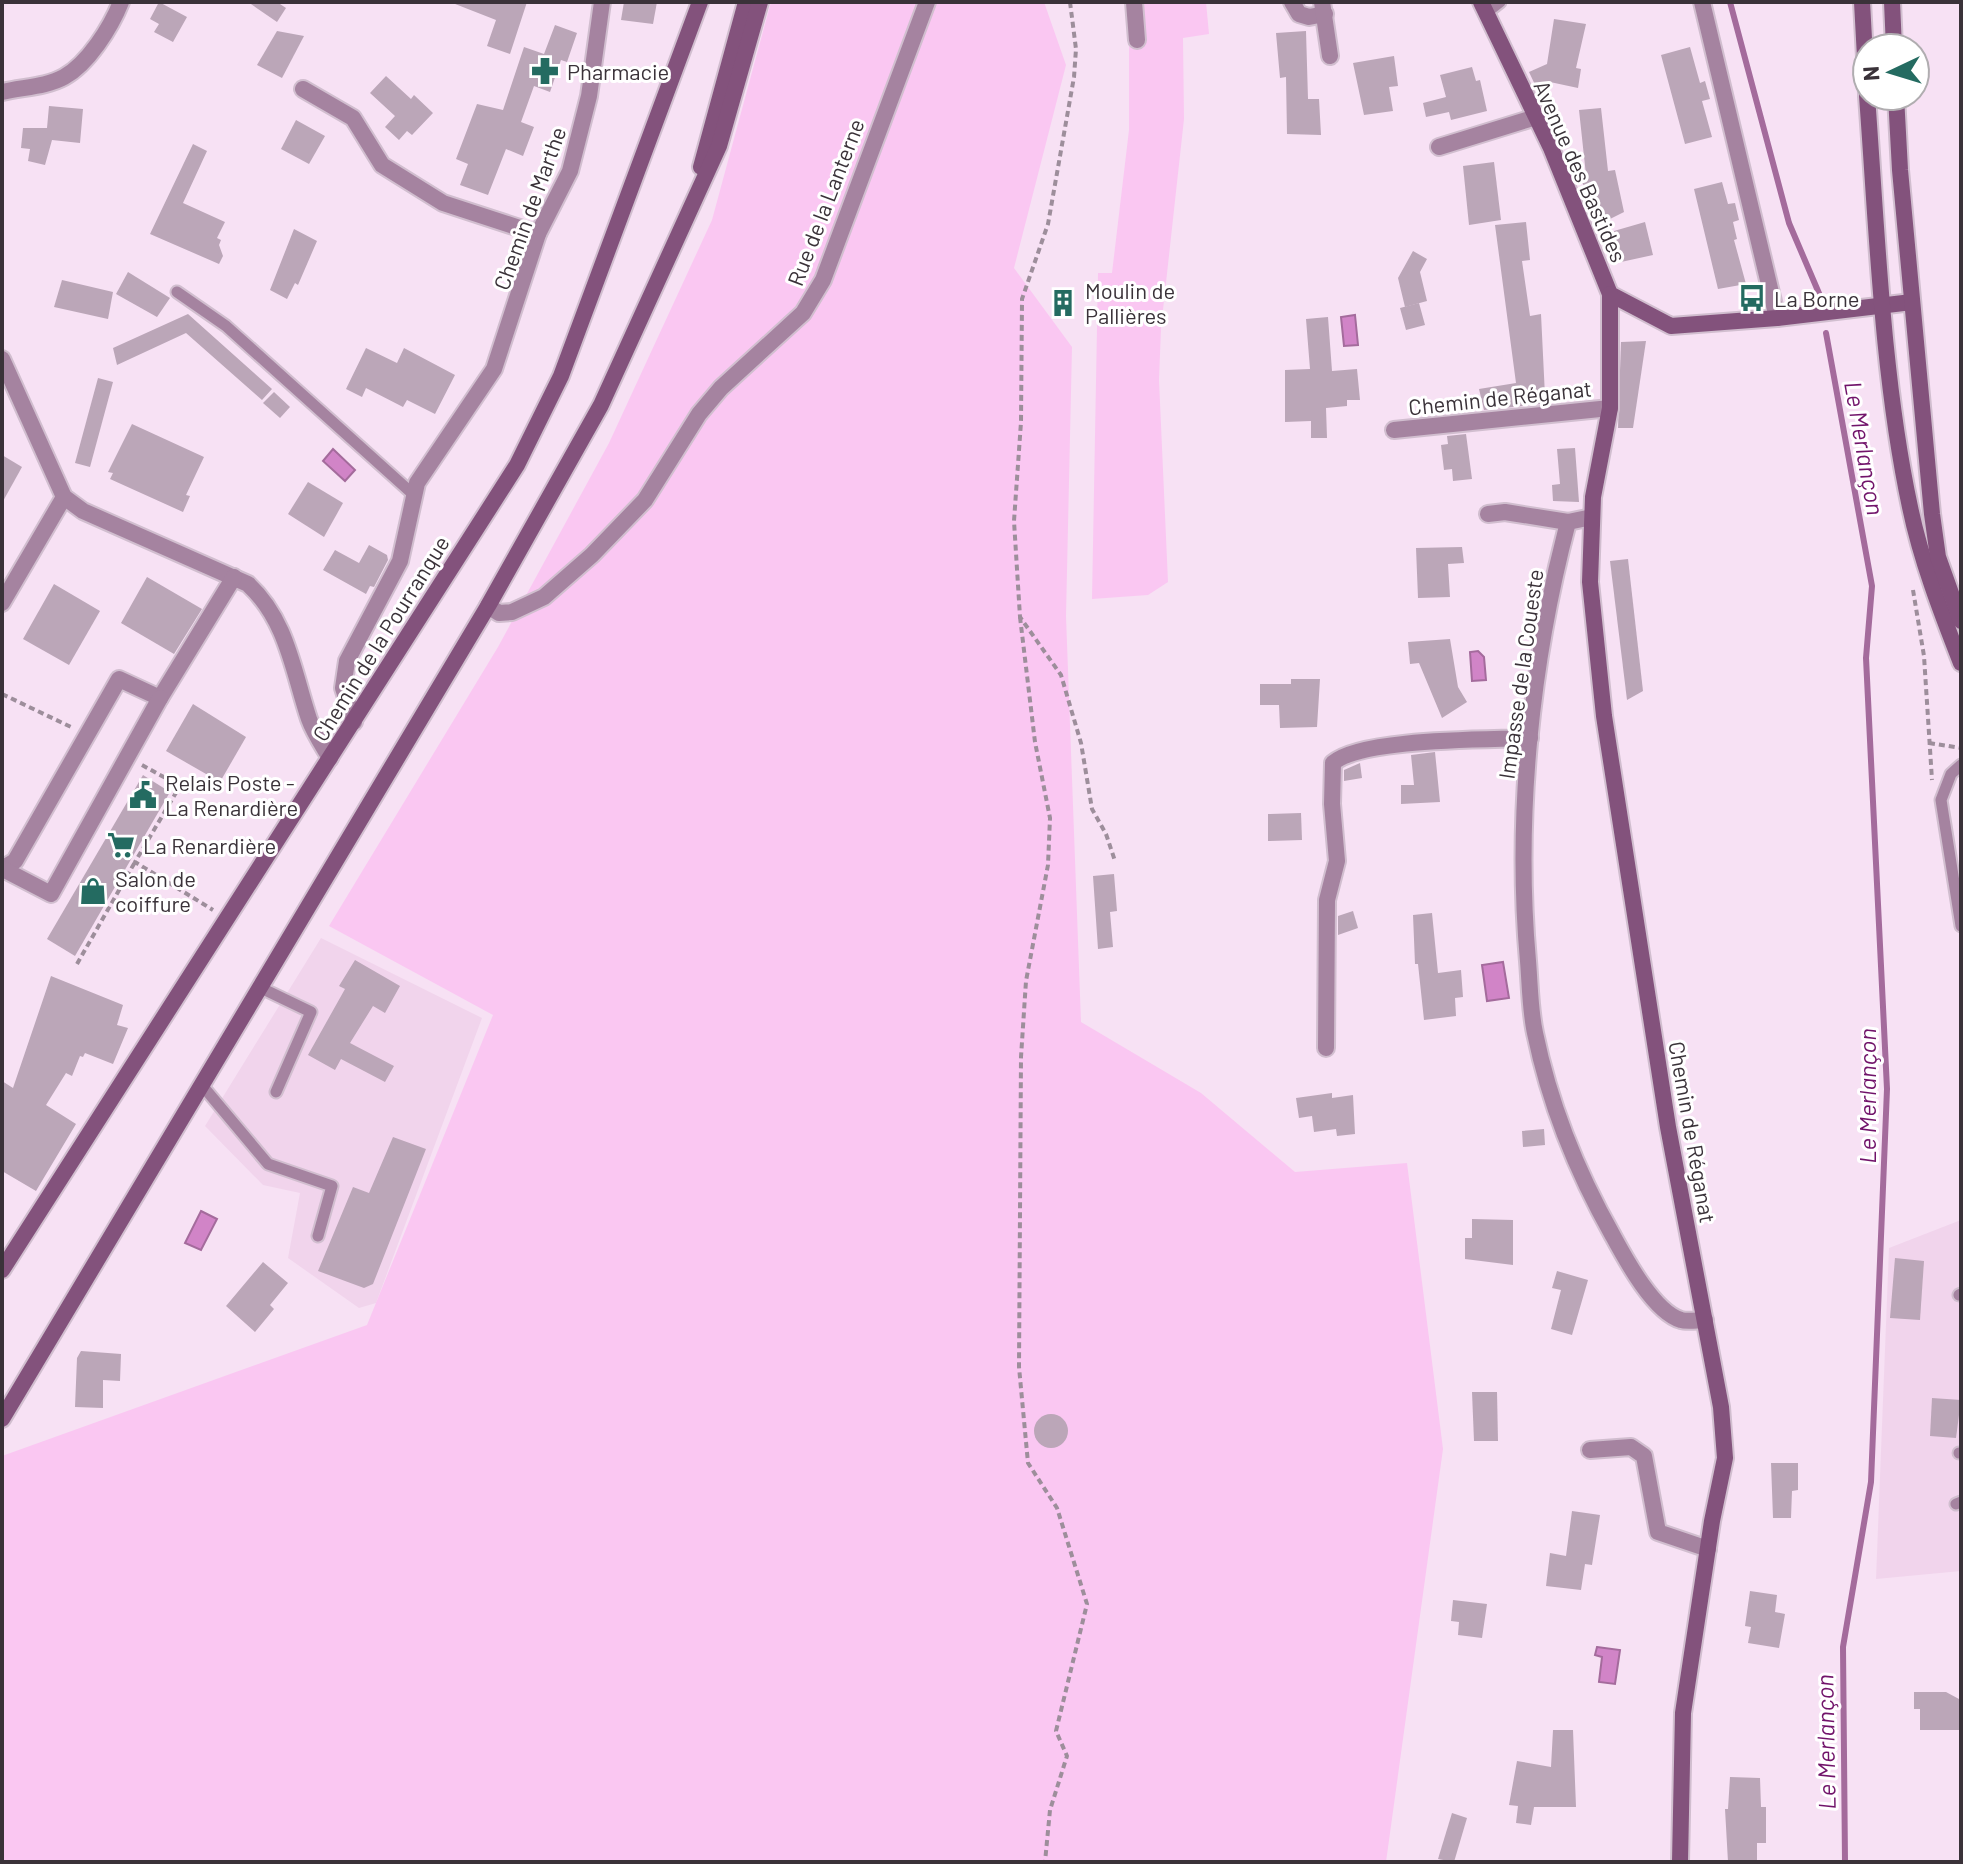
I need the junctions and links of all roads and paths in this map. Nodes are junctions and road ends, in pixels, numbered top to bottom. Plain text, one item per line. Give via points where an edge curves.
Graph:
1 (121, 2) edge
2 (602, 2) edge
3 (700, 2) edge
4 (746, 2) edge
5 (760, 2) edge
6 (927, 2) edge
7 (1070, 2) edge
8 (1134, 2) edge
9 (1292, 2) edge
10 (1500, 2) edge
11 (1702, 2) edge
12 (1862, 2) edge
13 (1892, 2) edge
14 (1323, 8) edge
15 (1484, 8) edge
16 (1864, 32) edge
17 (1893, 32) edge
18 (1137, 40) dead end
19 (1330, 56) dead end
20 (303, 89) dead end
21 (2, 92) edge
22 (1868, 112) edge
23 (1897, 112) edge
24 (1536, 117) junction
25 (1439, 147) dead end
26 (687, 219) junction
27 (538, 234) junction
28 (177, 292) dead end
29 (1610, 294) junction
30 (1912, 302) junction
31 (1884, 306) junction
32 (1777, 318) junction
33 (2, 359) edge
34 (1610, 408) junction
35 (1394, 430) dead end
36 (415, 496) junction
37 (64, 497) junction
38 (1488, 514) dead end
39 (1592, 517) junction
40 (1568, 522) junction
41 (234, 577) junction
42 (2, 603) edge
43 (488, 606) junction
44 (1020, 617) junction
45 (1961, 621) edge
46 (1961, 663) edge
47 (2, 694) edge
48 (160, 698) junction
49 (354, 722) junction
50 (85, 733) junction
51 (1530, 738) junction
52 (1929, 743) dead end
53 (1961, 748) edge
54 (129, 758) junction
55 (330, 758) junction
56 (1961, 765) edge
57 (1115, 861) dead end
58 (135, 862) junction
59 (2, 869) edge
60 (228, 920) junction
61 (1961, 926) edge
62 (77, 964) dead end
63 (259, 987) junction
64 (1326, 1048) dead end
65 (201, 1084) junction
66 (276, 1092) dead end
67 (318, 1236) dead end
68 (7, 1252) edge
69 (2, 1270) edge
70 (1705, 1320) junction
71 (2, 1419) edge
72 (1590, 1450) dead end
73 (1708, 1549) junction
74 (1045, 1862) edge
75 (1680, 1862) edge

1 - 21 street via 113,22 66,76
2 - 27 street, Chemin de Marthe via 589,96 570,171
3 - 49 street, Chemin de la Pourranque via 561,376 517,465
4 - 26 street
5 - 26 street via 719,146
6 - 43 street, Rue de la Lanterne via 823,280 803,313 721,388 645,500 592,555 544,597 512,612 499,613
7 - 44 path via 1074,77 1048,224 1022,299 1019,325 1021,422 1014,521
8 - 18 street
9 - 14 street via 1299,14 1309,17
10 - 15 lane
11 - 32 street
12 - 16 street
13 - 17 street
14 - 19 street
15 - 24 street, Avenue des Bastides
20 - 27 street via 353,118 382,165 443,203
22 - 31 street
23 - 30 street
24 - 25 street
24 - 29 street, Avenue des Bastides
26 - 43 street via 601,405
27 - 36 street, Chemin de Marthe via 494,369 417,483
28 - 36 lane via 226,326
29 - 32 street, Avenue des Bastides via 1671,326
29 - 34 street, Chemin de Réganat
30 - 31 street, Avenue des Bastides
30 - 45 street via 1938,557
31 - 32 street, Avenue des Bastides
31 - 46 street via 1910,508
33 - 37 street
34 - 35 street, Chemin de Réganat
34 - 39 street, Chemin de Réganat
36 - 49 street, Chemin de Marthe via 400,561 347,661 343,688
37 - 41 street via 83,511
37 - 42 street
38 - 40 street
39 - 40 street
39 - 70 street, Chemin de Réganat via 1590,582 1604,716 1668,1127
40 - 51 street, Impasse de la Coueste
41 - 48 street
41 - 55 street via 269,603 310,723
43 - 63 street
44 - 57 path via 1061,675 1081,743 1092,809
44 - 74 path via 1050,818 1048,865 1026,981 1021,1057 1019,1367 1028,1463 1057,1508 1087,1604 1056,1731 1067,1756 1050,1810
47 - 50 path
48 - 50 street via 119,679
48 - 54 street
49 - 55 street, Chemin de la Pourranque
50 - 59 street via 15,861
51 - 64 street via 1376,747 1344,753 1333,763 1337,861 1327,900
51 - 70 street, Impasse de la Coueste via 1522,893 1534,1031 1550,1096 1571,1156 1627,1263 1660,1306 1681,1320
52 - 53 path
54 - 58 path via 180,786
54 - 59 street via 51,894
55 - 60 street, Chemin de la Pourranque
56 - 61 lane via 1951,774 1941,800
58 - 60 path
58 - 62 path
60 - 68 street, Chemin de la Pourranque
63 - 65 street
63 - 66 lane via 311,1012
65 - 67 lane via 268,1164 332,1186
65 - 71 street
68 - 69 street, Chemin de la Pourranque
70 - 73 street, Chemin de Réganat via 1725,1458
72 - 73 street via 1631,1447 1644,1456 1658,1532
73 - 75 street, Chemin de Réganat via 1683,1713

